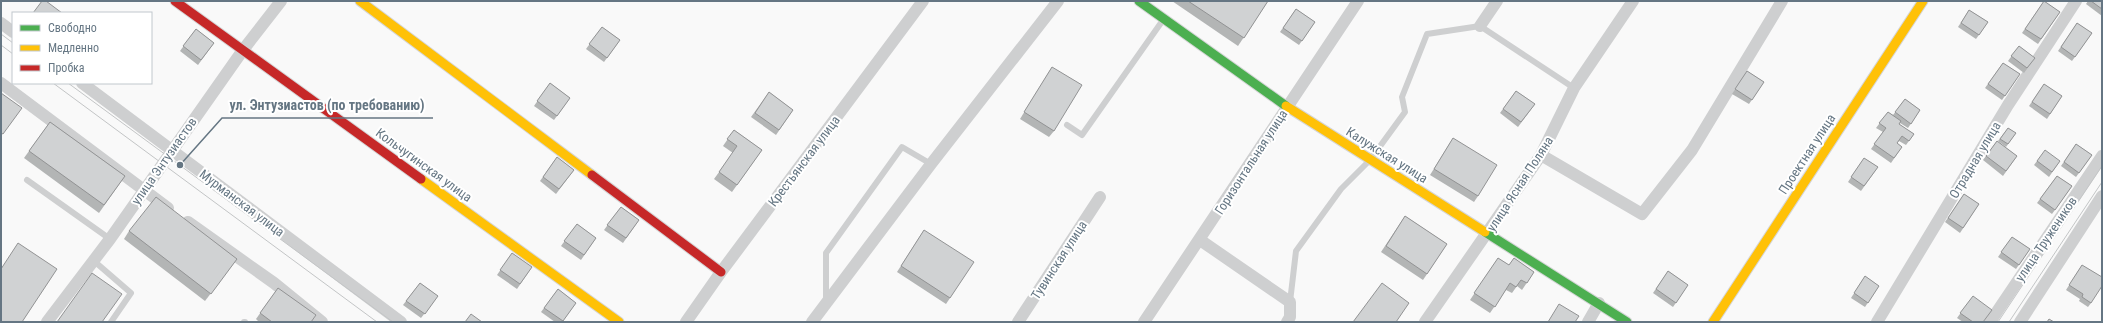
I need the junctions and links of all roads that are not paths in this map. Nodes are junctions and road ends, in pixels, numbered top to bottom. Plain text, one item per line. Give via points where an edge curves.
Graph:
1 (176, 1) edge
2 (281, 1) edge
3 (360, 1) edge
4 (923, 1) edge
5 (1058, 1) edge
6 (1139, 1) edge
7 (1358, 1) edge
8 (1497, 1) edge
9 (1633, 1) edge
10 (1782, 1) edge
11 (1923, 1) edge
12 (2076, 1) edge
13 (1164, 19) junction
14 (1, 23) edge
15 (1480, 26) junction
16 (12, 31) edge
17 (243, 50) junction
18 (1, 82) edge
19 (83, 84) edge
20 (1574, 88) junction
21 (1287, 107) junction
22 (1067, 125) dead end
23 (172, 150) junction
24 (1541, 155) junction
25 (2102, 156) edge
26 (1370, 160) junction
27 (930, 164) junction
28 (27, 180) dead end
29 (143, 190) junction
30 (2102, 196) edge
31 (1100, 197) dead end
32 (1486, 234) junction
33 (110, 239) junction
34 (1200, 240) junction
35 (94, 261) junction
36 (721, 272) junction
37 (1290, 302) junction
38 (1599, 303) junction
39 (826, 304) junction
40 (48, 322) edge
41 (111, 322) edge
42 (322, 322) edge
43 (401, 322) edge
44 (619, 322) edge
45 (686, 322) edge
46 (812, 322) edge
47 (1018, 322) edge
48 (1144, 322) edge
49 (1287, 322) edge
50 (1425, 322) edge
51 (1588, 322) edge
52 (1627, 322) edge
53 (1713, 322) edge
54 (1877, 322) edge
55 (1990, 322) edge
56 (2020, 322) edge

1 - 17 street, Кольчугинская улица
2 - 17 street, улица Энтузиастов
3 - 36 street
4 - 36 street, Крестьянская улица
5 - 27 street
6 - 13 street, Калужская улица
7 - 21 street, Горизонтальная улица
8 - 15 street
9 - 20 street, улица Ясная Поляна
10 - 24 street via 1692,150 1642,214
11 - 53 street, Проектная улица
12 - 54 street, Отрадная улица via 2008,105
13 - 21 street, Калужская улица
13 - 22 lane via 1082,135
14 - 16 street
15 - 20 lane
15 - 26 lane via 1427,34 1402,96 1404,112
17 - 23 street, улица Энтузиастов
17 - 44 street, Кольчугинская улица
18 - 29 street
19 - 23 street, Мурманская улица
20 - 24 street, улица Ясная Поляна
21 - 26 street, Калужская улица
21 - 34 street, Горизонтальная улица
23 - 29 street, улица Энтузиастов
23 - 43 street, Мурманская улица
24 - 32 street, улица Ясная Поляна
25 - 55 street, улица Тружеников
26 - 32 street, Калужская улица
26 - 37 lane via 1341,189 1296,251
27 - 39 street
27 - 39 lane via 902,147 826,254
28 - 33 lane
29 - 33 street, улица Энтузиастов
29 - 42 street via 274,283
30 - 56 street, улица Тружеников
31 - 47 street, Тувинская улица
32 - 38 street, Калужская улица
32 - 50 street, улица Ясная Поляна
33 - 35 street, улица Энтузиастов
34 - 37 street
34 - 48 street, Горизонтальная улица
35 - 40 street, улица Энтузиастов
35 - 41 lane via 131,293
36 - 45 street, Крестьянская улица
37 - 49 street via 1290,317
38 - 51 street
38 - 52 street, Калужская улица
39 - 46 street

